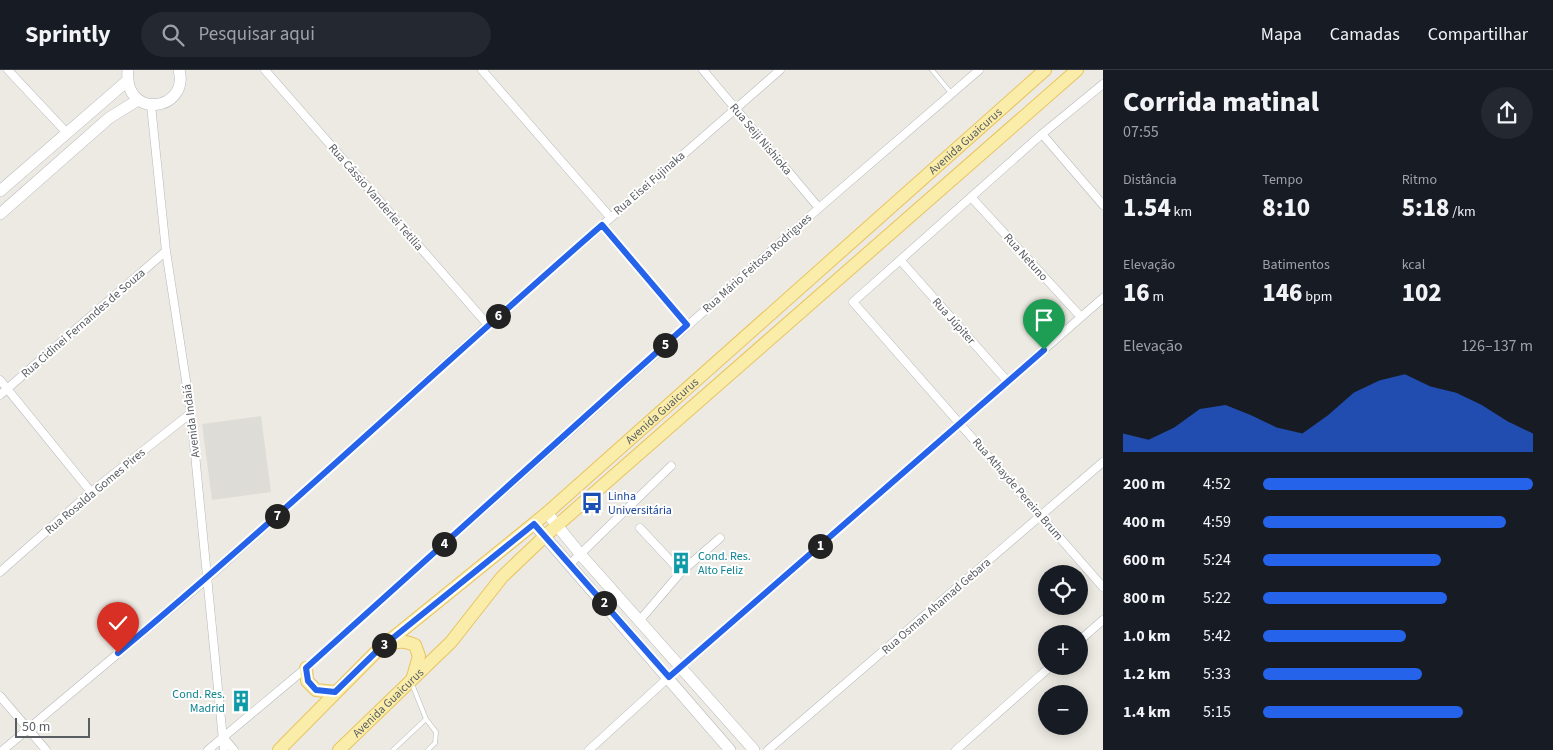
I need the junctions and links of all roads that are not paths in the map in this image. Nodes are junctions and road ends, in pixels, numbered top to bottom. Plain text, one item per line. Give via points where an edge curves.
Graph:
1 (8, 70) edge
2 (180, 70) edge
3 (264, 70) edge
4 (482, 70) edge
5 (702, 70) edge
6 (780, 70) edge
7 (932, 70) edge
8 (980, 70) edge
9 (1045, 70) edge
10 (1078, 70) edge
11 (127, 76) edge
12 (1103, 84) edge
13 (952, 94) junction
14 (138, 100) junction
15 (151, 105) junction
16 (736, 108) junction
17 (67, 132) junction
18 (1042, 134) junction
19 (78, 145) junction
20 (0, 192) edge
21 (971, 197) junction
22 (1103, 205) edge
23 (819, 208) junction
24 (0, 214) edge
25 (610, 217) junction
26 (602, 225) junction
27 (166, 251) junction
28 (901, 261) junction
29 (1103, 298) edge
30 (1081, 317) junction
31 (488, 324) junction
32 (687, 325) junction
33 (0, 380) edge
34 (1008, 382) junction
35 (7, 389) junction
36 (0, 395) edge
37 (192, 413) junction
38 (960, 422) junction
39 (1103, 462) edge
40 (671, 466) dead end
41 (91, 492) junction
42 (547, 513) junction
43 (1041, 516) junction
44 (534, 524) junction
45 (558, 526) junction
46 (640, 528) dead end
47 (545, 536) junction
48 (720, 538) dead end
49 (581, 554) junction
50 (569, 565) junction
51 (0, 572) edge
52 (681, 572) junction
53 (208, 578) junction
54 (1103, 587) edge
55 (640, 620) junction
56 (1103, 620) edge
57 (1088, 633) edge
58 (378, 650) junction
59 (306, 668) junction
60 (680, 668) junction
61 (1040, 675) edge
62 (669, 677) junction
63 (411, 682) junction
64 (335, 692) junction
65 (0, 696) edge
66 (426, 719) junction
67 (28, 728) junction
68 (223, 737) junction
69 (3, 750) edge
70 (46, 750) edge
71 (208, 750) edge
72 (224, 750) edge
73 (234, 750) edge
74 (279, 750) edge
75 (339, 750) edge
76 (393, 750) edge
77 (428, 750) edge
78 (588, 750) edge
79 (730, 750) edge
80 (754, 750) edge
81 (768, 750) edge
82 (956, 750) edge

1 - 17 street
2 - 15 street via 180,83 173,97
3 - 31 street, Rua Cássio Vanderlei Tetilia
4 - 25 street
5 - 16 street, Rua Seiji Nishioka
6 - 16 street, Rua Eisei Fujinaka
7 - 13 lane
8 - 13 street, Rua Mário Feitosa Rodrigues
9 - 42 main road, Avenida Guaicurus
10 - 45 main road, Avenida Guaicurus
11 - 14 street via 130,92
11 - 17 street
12 - 18 street
13 - 23 street, Rua Mário Feitosa Rodrigues
14 - 15 street
14 - 19 street via 109,118
15 - 27 street, Avenida Indaiá
16 - 23 street, Rua Seiji Nishioka
16 - 25 street, Rua Eisei Fujinaka
17 - 19 street
17 - 20 street
18 - 21 street
18 - 22 street
19 - 24 street
21 - 28 street
21 - 30 street, Rua Netuno
23 - 32 street, Rua Mário Feitosa Rodrigues
25 - 26 street, Rua Eisei Fujinaka
26 - 31 street, Rua Eisei Fujinaka
26 - 32 street
27 - 35 street, Rua Cidinei Fernandes de Souza
27 - 37 street, Avenida Indaiá
28 - 34 street, Rua Júpiter
28 - 38 street, Rua Athayde Pereira Brum via 853,302
29 - 30 street
30 - 34 street
31 - 53 street, Rua Eisei Fujinaka
32 - 59 street, Rua Mário Feitosa Rodrigues
33 - 35 street
34 - 38 street
35 - 36 street, Rua Cidinei Fernandes de Souza
35 - 41 street
37 - 41 street, Rua Rosalda Gomes Pires
37 - 53 street, Avenida Indaiá
38 - 43 street, Rua Athayde Pereira Brum
38 - 60 street
39 - 43 street, Rua Osman Ahamad Gebara
40 - 49 street
41 - 51 street, Rua Rosalda Gomes Pires
42 - 44 main road, Avenida Guaicurus
42 - 45 street
43 - 54 street, Rua Athayde Pereira Brum
43 - 81 street, Rua Osman Ahamad Gebara
44 - 47 street
44 - 58 main road, Avenida Guaicurus
45 - 47 main road, Avenida Guaicurus
45 - 49 street
46 - 52 street
47 - 50 street
47 - 63 main road, Avenida Guaicurus via 502,577 451,642
48 - 52 street
49 - 50 street
49 - 55 street
50 - 62 street
52 - 55 street
53 - 67 street, Rua Eisei Fujinaka
53 - 68 street, Avenida Indaiá
55 - 60 street
56 - 57 street
58 - 63 main road via 396,641 415,645 419,656
58 - 64 main road, Avenida Guaicurus
59 - 64 main road via 308,681 316,690
59 - 68 street, Rua Mário Feitosa Rodrigues
60 - 62 street
60 - 80 street
61 - 82 street
62 - 78 street
62 - 79 street
63 - 66 lane
63 - 75 main road, Avenida Guaicurus
64 - 74 main road, Avenida Guaicurus
65 - 67 street
66 - 76 lane
66 - 77 lane via 437,737
67 - 69 street, Rua Eisei Fujinaka
67 - 70 street
68 - 71 street, Rua Mário Feitosa Rodrigues
68 - 72 street, Avenida Indaiá
68 - 73 street

